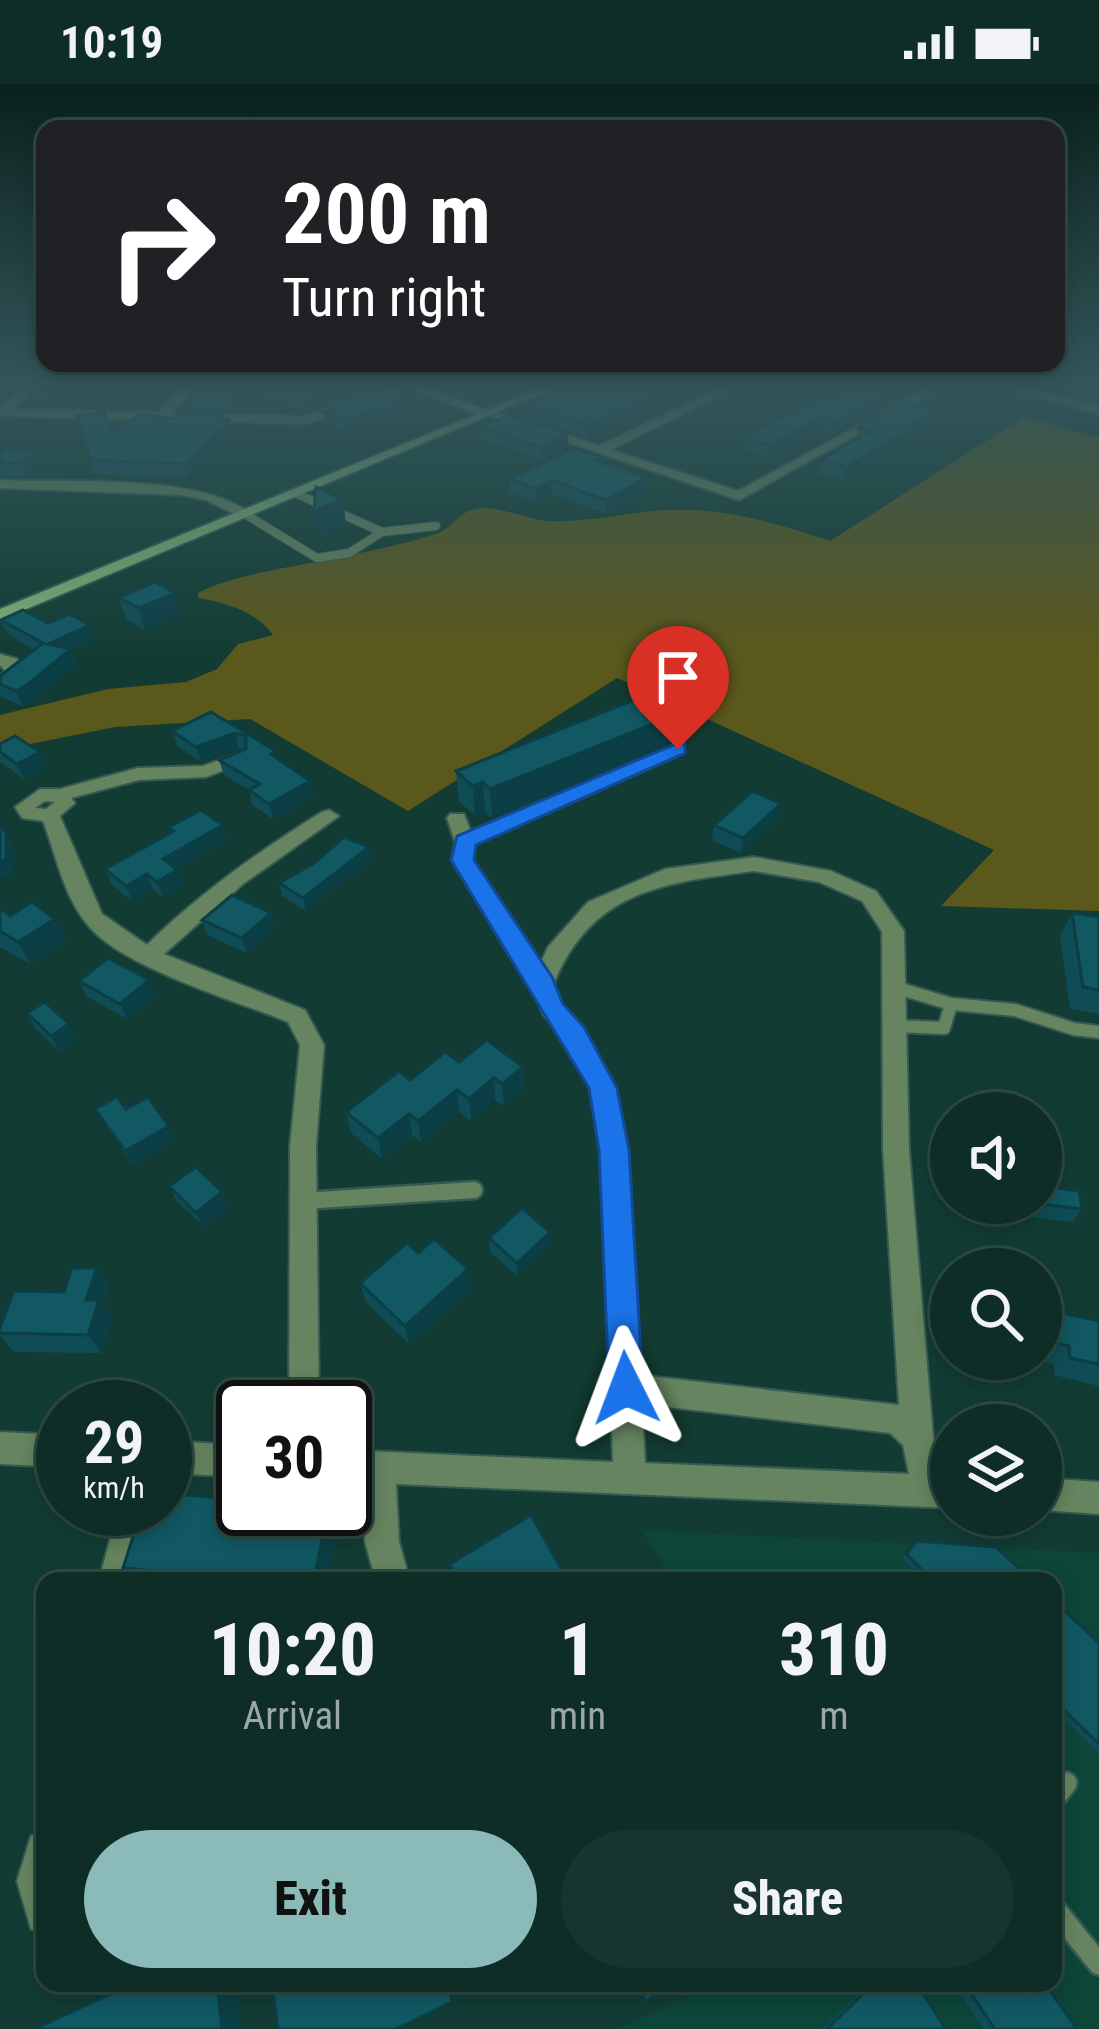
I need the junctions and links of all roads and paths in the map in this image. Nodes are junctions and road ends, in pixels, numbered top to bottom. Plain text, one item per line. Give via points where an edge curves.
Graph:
1 (337, 476) edge
2 (678, 476) edge
3 (776, 476) edge
4 (0, 484) edge
5 (295, 493) junction
6 (245, 514) junction
7 (436, 526) dead end
8 (382, 532) junction
9 (5, 608) edge
10 (0, 659) edge
11 (0, 686) edge
12 (678, 749) dead end
13 (240, 758) edge
14 (46, 804) junction
15 (0, 805) edge
16 (329, 815) dead end
17 (150, 955) junction
18 (543, 983) junction
19 (894, 987) junction
20 (951, 1004) junction
21 (894, 1026) junction
22 (1099, 1032) edge
23 (474, 1190) dead end
24 (303, 1202) junction
25 (304, 1380) edge
26 (626, 1388) junction
27 (917, 1436) junction
28 (0, 1448) edge
29 (36, 1450) edge
30 (372, 1467) edge
31 (379, 1467) junction
32 (930, 1468) edge
33 (630, 1479) junction
34 (930, 1492) edge
35 (1062, 1495) edge
36 (1099, 1498) edge
37 (127, 1536) edge
38 (118, 1572) edge
39 (390, 1572) edge
40 (1062, 1918) edge
41 (1099, 1964) edge

1 - 5 street
2 - 3 street via 739,496
4 - 6 street via 181,491
5 - 6 street
5 - 8 lane
6 - 8 lane via 317,558 349,553
6 - 9 street
7 - 8 lane
10 - 11 street via 14,672
12 - 18 street via 461,830 463,860
13 - 14 street via 206,771 138,774
14 - 15 street
14 - 17 street via 70,877 97,924
16 - 17 street via 198,906
17 - 24 street via 297,1016 312,1045
18 - 19 street via 556,952 595,907 664,876 754,864 824,876 868,896 893,931
18 - 26 street via 551,1008 593,1064 611,1118
19 - 20 lane
19 - 21 street
20 - 21 lane via 944,1028
20 - 22 lane
21 - 27 street
23 - 24 lane
24 - 25 street
26 - 27 street via 896,1419
26 - 33 street
27 - 32 street
28 - 29 street
30 - 31 street
31 - 33 street
31 - 39 street
33 - 34 street
35 - 36 street
37 - 38 street
40 - 41 lane

